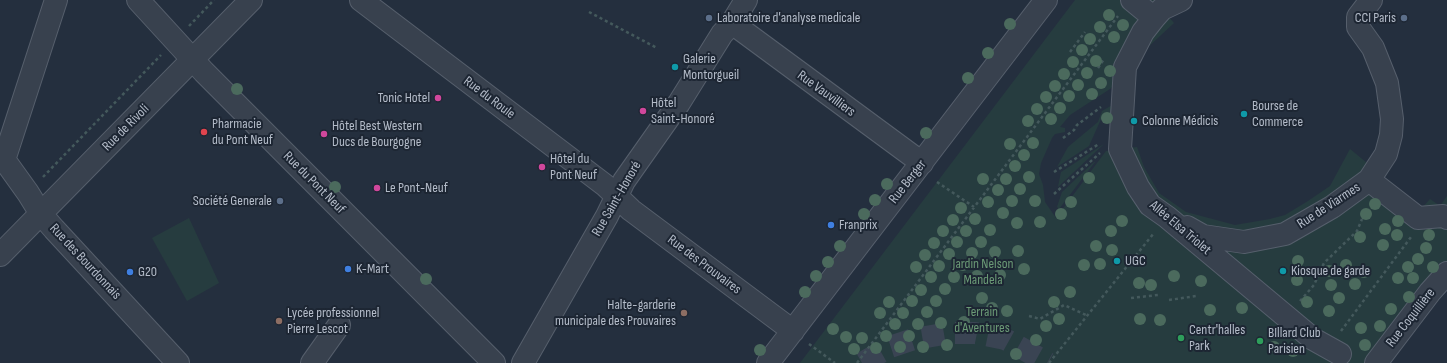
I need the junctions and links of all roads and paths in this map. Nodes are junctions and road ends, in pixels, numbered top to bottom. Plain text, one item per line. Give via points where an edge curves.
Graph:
1 (56, 0) edge
2 (138, 0) edge
3 (214, 0) edge
4 (251, 0) edge
5 (361, 0) edge
6 (746, 0) edge
7 (1046, 0) edge
8 (1181, 0) edge
9 (1127, 5) edge
10 (1364, 8) edge
11 (590, 12) dead end
12 (1158, 14) junction
13 (732, 23) junction
14 (1085, 32) dead end
15 (174, 41) junction
16 (657, 48) dead end
17 (1070, 52) dead end
18 (193, 60) junction
19 (1092, 113) dead end
20 (1063, 138) dead end
21 (1096, 146) dead end
22 (2, 157) edge
23 (1093, 158) dead end
24 (922, 163) junction
25 (1054, 172) dead end
26 (1369, 180) junction
27 (937, 182) dead end
28 (28, 193) junction
29 (1054, 194) dead end
30 (618, 196) junction
31 (974, 207) junction
32 (41, 214) junction
33 (1167, 217) junction
34 (1436, 218) edge
35 (1362, 219) dead end
36 (0, 255) edge
37 (1447, 273) edge
38 (1158, 295) dead end
39 (1196, 296) dead end
40 (1132, 298) dead end
41 (1169, 300) dead end
42 (1088, 316) junction
43 (1284, 316) junction
44 (1033, 317) dead end
45 (339, 324) dead end
46 (800, 337) junction
47 (1334, 351) joint
48 (178, 363) edge
49 (312, 363) edge
50 (494, 363) edge
51 (523, 363) edge
52 (768, 363) edge
53 (835, 363) edge
54 (857, 363) edge
55 (1049, 363) edge
56 (1376, 363) edge

1 - 22 street
2 - 15 street, Rue du Pont Neuf
3 - 15 path, Rue de Rivoli
4 - 18 street, Rue de Rivoli
5 - 30 street, Rue du Roule
6 - 13 street, Rue Saint-Honoré
7 - 24 street, Rue Berger
8 - 12 street
9 - 12 street
9 - 31 path
10 - 26 street, Rue de Viarmes via 1358,27 1373,48 1387,83 1392,119 1386,154
11 - 16 path
12 - 33 street, Allée Elsa Triolet via 1143,32 1125,67 1120,149 1138,187 1150,205
13 - 24 street, Rue Vauvilliers
13 - 30 street, Rue Saint-Honoré via 722,34 679,103 624,181
14 - 17 path
15 - 18 street, Rue du Pont Neuf
15 - 28 path, Rue de Rivoli
18 - 32 street, Rue de Rivoli
18 - 50 street, Rue du Pont Neuf
19 - 20 path
21 - 25 path
22 - 28 street, Rue des Bourdonnais
23 - 29 path
24 - 46 street, Rue Berger
26 - 33 street, Rue de Viarmes via 1332,207 1285,234 1244,242 1204,236
26 - 34 street via 1418,218
27 - 31 path
28 - 32 street, Rue des Bourdonnais
30 - 46 street, Rue des Prouvaires via 631,210
30 - 51 street, Rue Saint-Honoré
31 - 54 path
32 - 36 street, Rue de Rivoli
32 - 48 street, Rue des Bourdonnais
33 - 42 path
33 - 43 street, Allée Elsa Triolet
34 - 47 path
35 - 43 path via 1357,231 1324,263 1314,285
37 - 56 street, Rue Coquillière
38 - 40 path
39 - 41 path
42 - 44 path via 1064,305 1040,319 1029,316
42 - 55 path
43 - 47 street, Allée Elsa Triolet via 1313,339
45 - 49 street
46 - 52 street, Rue Berger
46 - 53 path

